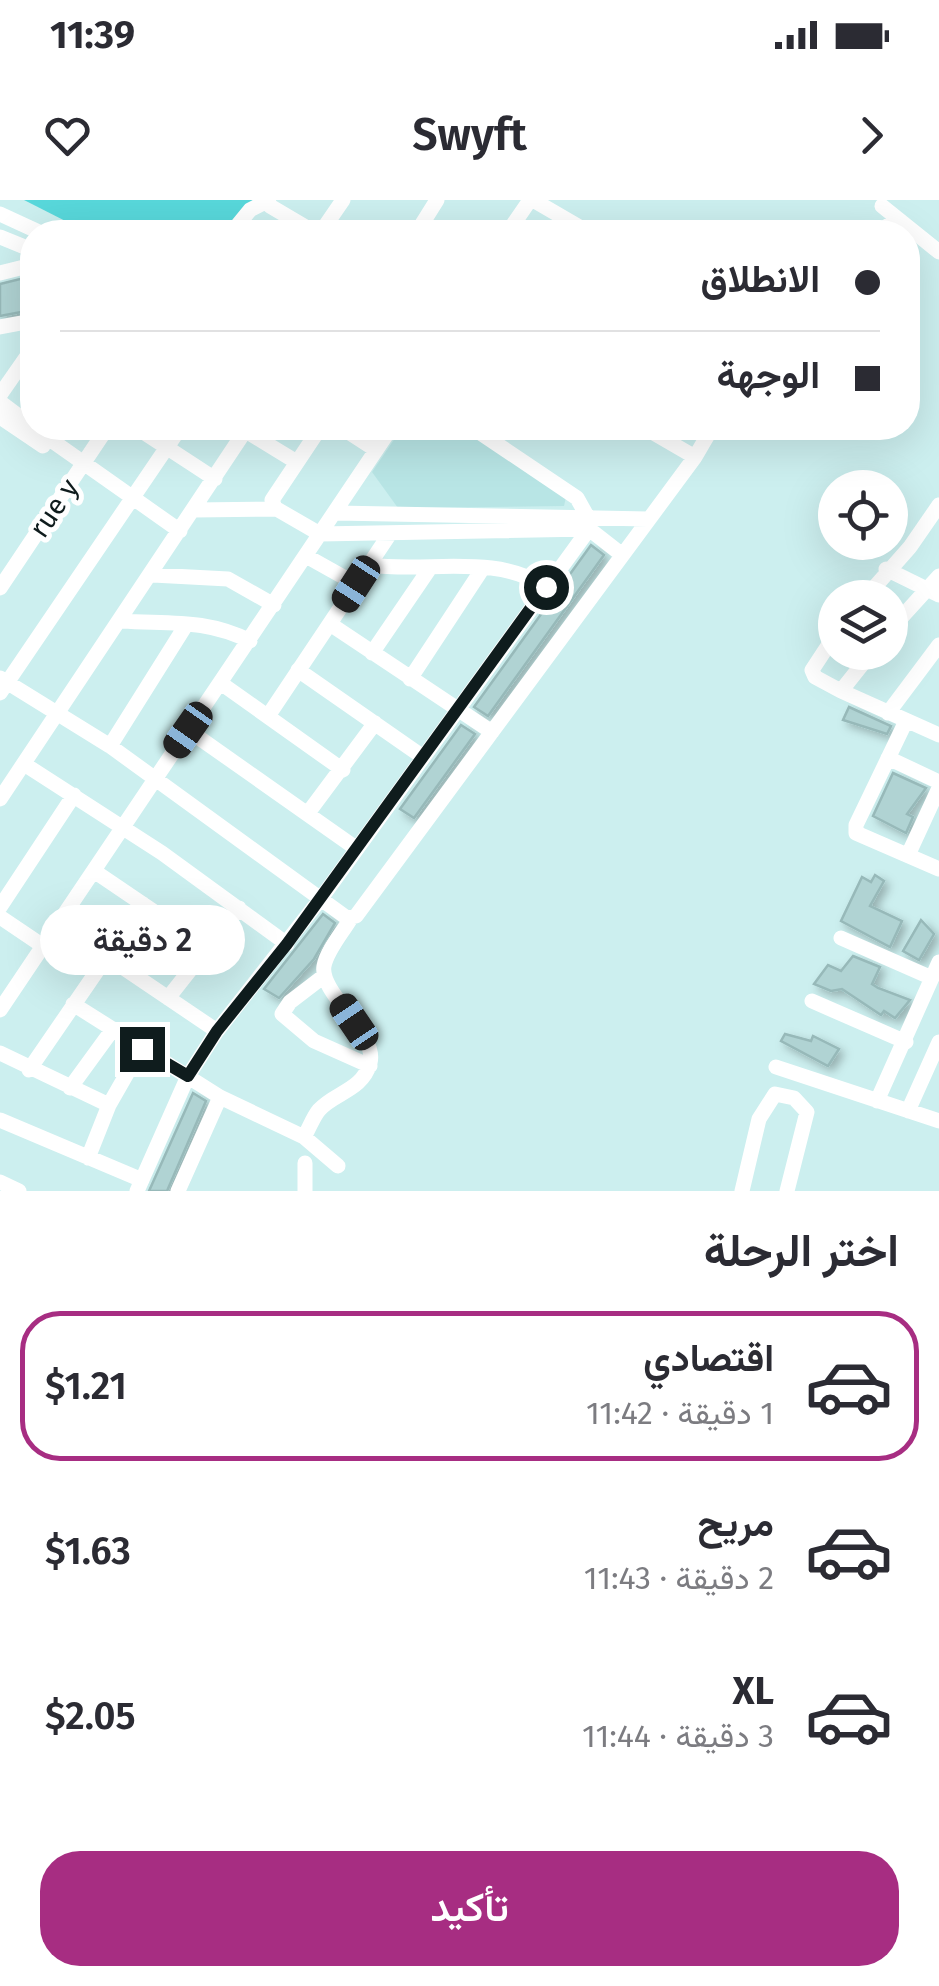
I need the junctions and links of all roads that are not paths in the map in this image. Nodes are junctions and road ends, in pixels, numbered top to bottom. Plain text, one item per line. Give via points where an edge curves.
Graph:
1 (343, 200) edge
2 (532, 200) edge
3 (268, 201) edge
4 (882, 202) edge
5 (897, 219) edge
6 (242, 220) edge
7 (299, 220) edge
8 (327, 220) edge
9 (563, 220) edge
10 (20, 367) edge
11 (0, 398) edge
12 (20, 416) edge
13 (49, 440) edge
14 (99, 440) edge
15 (155, 440) edge
16 (172, 440) edge
17 (237, 440) edge
18 (261, 440) edge
19 (312, 440) edge
20 (361, 440) edge
21 (383, 440) edge
22 (491, 440) edge
23 (666, 440) edge
24 (705, 440) edge
25 (167, 448) junction
26 (376, 450) junction
27 (695, 457) junction
28 (296, 462) junction
29 (82, 466) junction
30 (215, 479) junction
31 (134, 497) junction
32 (938, 508) edge
33 (276, 509) junction
34 (194, 510) junction
35 (336, 513) junction
36 (648, 519) junction
37 (590, 526) junction
38 (180, 531) junction
39 (320, 534) junction
40 (388, 535) junction
41 (621, 554) junction
42 (306, 556) junction
43 (370, 564) junction
44 (430, 568) junction
45 (483, 568) junction
46 (886, 569) junction
47 (153, 575) junction
48 (939, 576) edge
49 (878, 580) edge
50 (356, 584) junction
51 (546, 587) junction
52 (0, 588) edge
53 (931, 592) edge
54 (274, 604) junction
55 (908, 613) edge
56 (122, 622) junction
57 (330, 624) junction
58 (186, 625) junction
59 (250, 641) junction
60 (372, 653) junction
61 (936, 654) edge
62 (818, 661) edge
63 (298, 670) junction
64 (858, 670) edge
65 (410, 679) junction
66 (2, 684) edge
67 (222, 684) junction
68 (841, 691) junction
69 (457, 710) junction
70 (58, 712) junction
71 (888, 713) junction
72 (268, 716) junction
73 (906, 721) junction
74 (376, 723) junction
75 (188, 730) junction
76 (492, 732) junction
77 (939, 735) edge
78 (110, 746) junction
79 (424, 756) junction
80 (888, 758) junction
81 (24, 764) junction
82 (343, 770) junction
83 (154, 778) junction
84 (939, 785) edge
85 (74, 795) junction
86 (0, 800) edge
87 (308, 813) junction
88 (123, 828) junction
89 (357, 849) junction
90 (908, 856) junction
91 (939, 869) edge
92 (94, 871) junction
93 (322, 898) junction
94 (142, 904) junction
95 (0, 907) edge
96 (239, 908) junction
97 (0, 917) edge
98 (351, 918) junction
99 (841, 938) dead end
100 (287, 944) junction
101 (42, 946) junction
102 (209, 949) junction
103 (106, 956) junction
104 (936, 970) edge
105 (324, 976) junction
106 (6, 991) edge
107 (168, 998) junction
108 (812, 1001) dead end
109 (72, 1004) junction
110 (0, 1010) edge
111 (113, 1029) junction
112 (217, 1031) junction
113 (906, 1042) junction
114 (939, 1042) edge
115 (142, 1049) junction
116 (0, 1053) edge
117 (370, 1066) junction
118 (776, 1068) dead end
119 (29, 1070) junction
120 (188, 1076) junction
121 (70, 1088) junction
122 (220, 1098) junction
123 (877, 1102) junction
124 (109, 1105) junction
125 (908, 1111) junction
126 (0, 1120) edge
127 (939, 1121) edge
128 (304, 1137) junction
129 (88, 1158) junction
130 (305, 1163) dead end
131 (338, 1166) dead end
132 (0, 1182) edge
133 (140, 1186) edge
134 (19, 1191) edge
135 (178, 1191) edge
136 (305, 1191) edge
137 (742, 1191) edge
138 (787, 1191) edge

1 - 8 street
2 - 9 street
3 - 6 street
3 - 7 street
4 - 5 street
10 - 11 street
11 - 12 street
13 - 29 street
14 - 29 street, rue y
15 - 25 street
16 - 25 street
17 - 30 street
18 - 28 street
19 - 28 street
20 - 26 street
21 - 26 street
22 - 37 street via 577,498
23 - 27 street
24 - 27 street
25 - 30 street
25 - 31 street
26 - 35 street
27 - 36 street
28 - 33 street via 272,500
29 - 31 street
29 - 52 street, rue y
30 - 34 street
31 - 38 street
31 - 66 street
32 - 46 street
33 - 34 street
33 - 39 street
34 - 38 street
35 - 37 street
35 - 39 street
36 - 37 street
36 - 41 street
37 - 40 street
37 - 41 street
37 - 51 street
38 - 47 street
39 - 40 street
39 - 42 street
40 - 43 street
41 - 76 street
42 - 50 street
42 - 54 street
43 - 44 street
43 - 50 street
44 - 45 street
44 - 60 street
45 - 51 street via 526,574
45 - 65 street
46 - 49 street
46 - 53 street
47 - 54 street via 228,579
47 - 56 street
48 - 53 street
50 - 57 street
51 - 69 street
53 - 55 street
54 - 59 street
56 - 58 street
56 - 70 street
57 - 60 street
57 - 63 street
58 - 59 street via 218,625
58 - 78 street
59 - 67 street
60 - 65 street
61 - 71 street
62 - 68 street via 815,677
63 - 72 street
63 - 74 street
64 - 68 street
65 - 69 street
66 - 70 street
67 - 72 street
67 - 75 street
68 - 71 street
69 - 76 street
69 - 79 street
70 - 78 street
70 - 81 street
71 - 73 street
72 - 82 street
73 - 77 street
73 - 80 street
74 - 79 street
74 - 82 street
75 - 83 street
75 - 87 street
76 - 98 street via 362,912
78 - 83 street
79 - 89 street
80 - 84 street
80 - 90 street via 856,832
81 - 85 street
81 - 86 street
82 - 87 street
83 - 88 street
83 - 93 street
84 - 90 street
85 - 88 street
85 - 95 street
87 - 89 street
88 - 92 street
88 - 96 street
89 - 93 street
90 - 91 street
92 - 94 street
92 - 101 street
93 - 98 street
93 - 100 street
94 - 102 street
94 - 103 street
96 - 100 street
96 - 102 street
97 - 101 street
98 - 105 street via 324,963
99 - 104 street
100 - 112 street
101 - 106 street
102 - 107 street
103 - 107 street
103 - 109 street
104 - 113 street
105 - 117 street via 354,1022
105 - 117 street via 282,1014 314,1041
106 - 110 street
107 - 112 street
108 - 113 street
109 - 111 street
109 - 119 street
111 - 115 street
111 - 121 street
112 - 120 street
113 - 123 street
114 - 125 street
115 - 120 street
115 - 124 street
116 - 119 street
117 - 128 street via 354,1089 320,1108
118 - 123 street
119 - 121 street
120 - 122 street
120 - 133 street
121 - 124 street
122 - 128 street
122 - 135 street
123 - 125 street
124 - 129 street
125 - 127 street
126 - 129 street
128 - 131 street
129 - 133 street
130 - 136 street
132 - 134 street
137 - 138 street via 759,1119 775,1094 794,1098 807,1112

